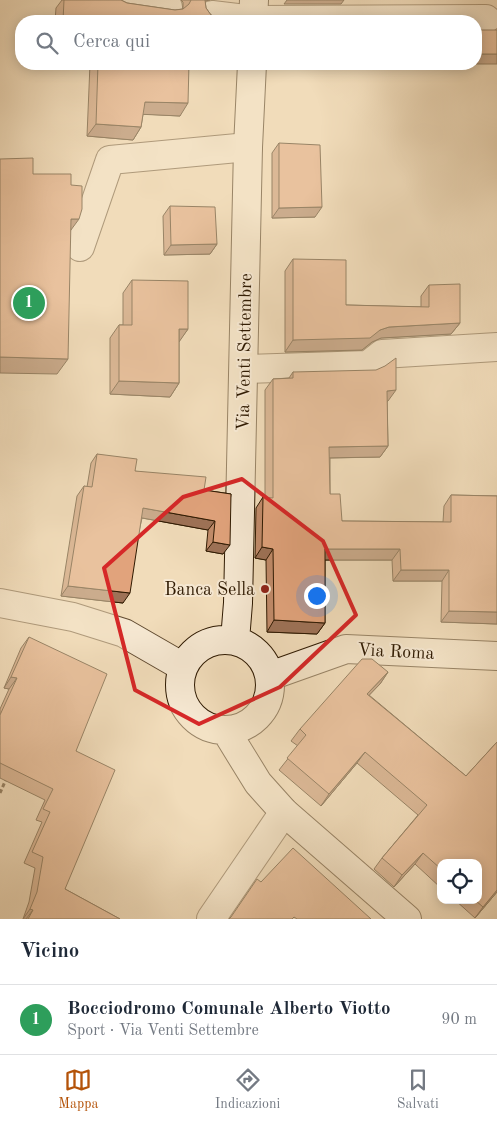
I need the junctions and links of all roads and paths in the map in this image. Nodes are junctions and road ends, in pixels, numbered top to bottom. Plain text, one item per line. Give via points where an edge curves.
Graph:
1 (121, 0) edge
2 (168, 7) edge
3 (254, 14) edge
4 (212, 15) edge
5 (300, 15) edge
6 (482, 19) edge
7 (486, 19) dead end
8 (252, 70) edge
9 (248, 147) junction
10 (80, 247) dead end
11 (497, 347) edge
12 (244, 369) junction
13 (0, 603) edge
14 (235, 640) junction
15 (495, 657) edge
16 (183, 667) junction
17 (270, 676) junction
18 (226, 730) junction
19 (7, 776) edge
20 (0, 794) edge
21 (284, 812) junction
22 (211, 919) edge
23 (407, 919) edge

1 - 2 street
3 - 4 street
3 - 5 street
6 - 7 street
8 - 9 street, Via Venti Settembre
9 - 10 street via 110,160
9 - 12 street, Via Venti Settembre
11 - 12 street via 382,354 368,365
12 - 14 street, Via Venti Settembre
13 - 16 street via 73,617 124,633
14 - 16 street via 204,644
14 - 17 street via 258,653
15 - 17 street, Via Roma via 346,649
16 - 18 street via 181,697 187,711 198,722
17 - 18 street via 265,707 249,723
18 - 21 street via 258,783
19 - 20 path
21 - 22 street
21 - 23 street

